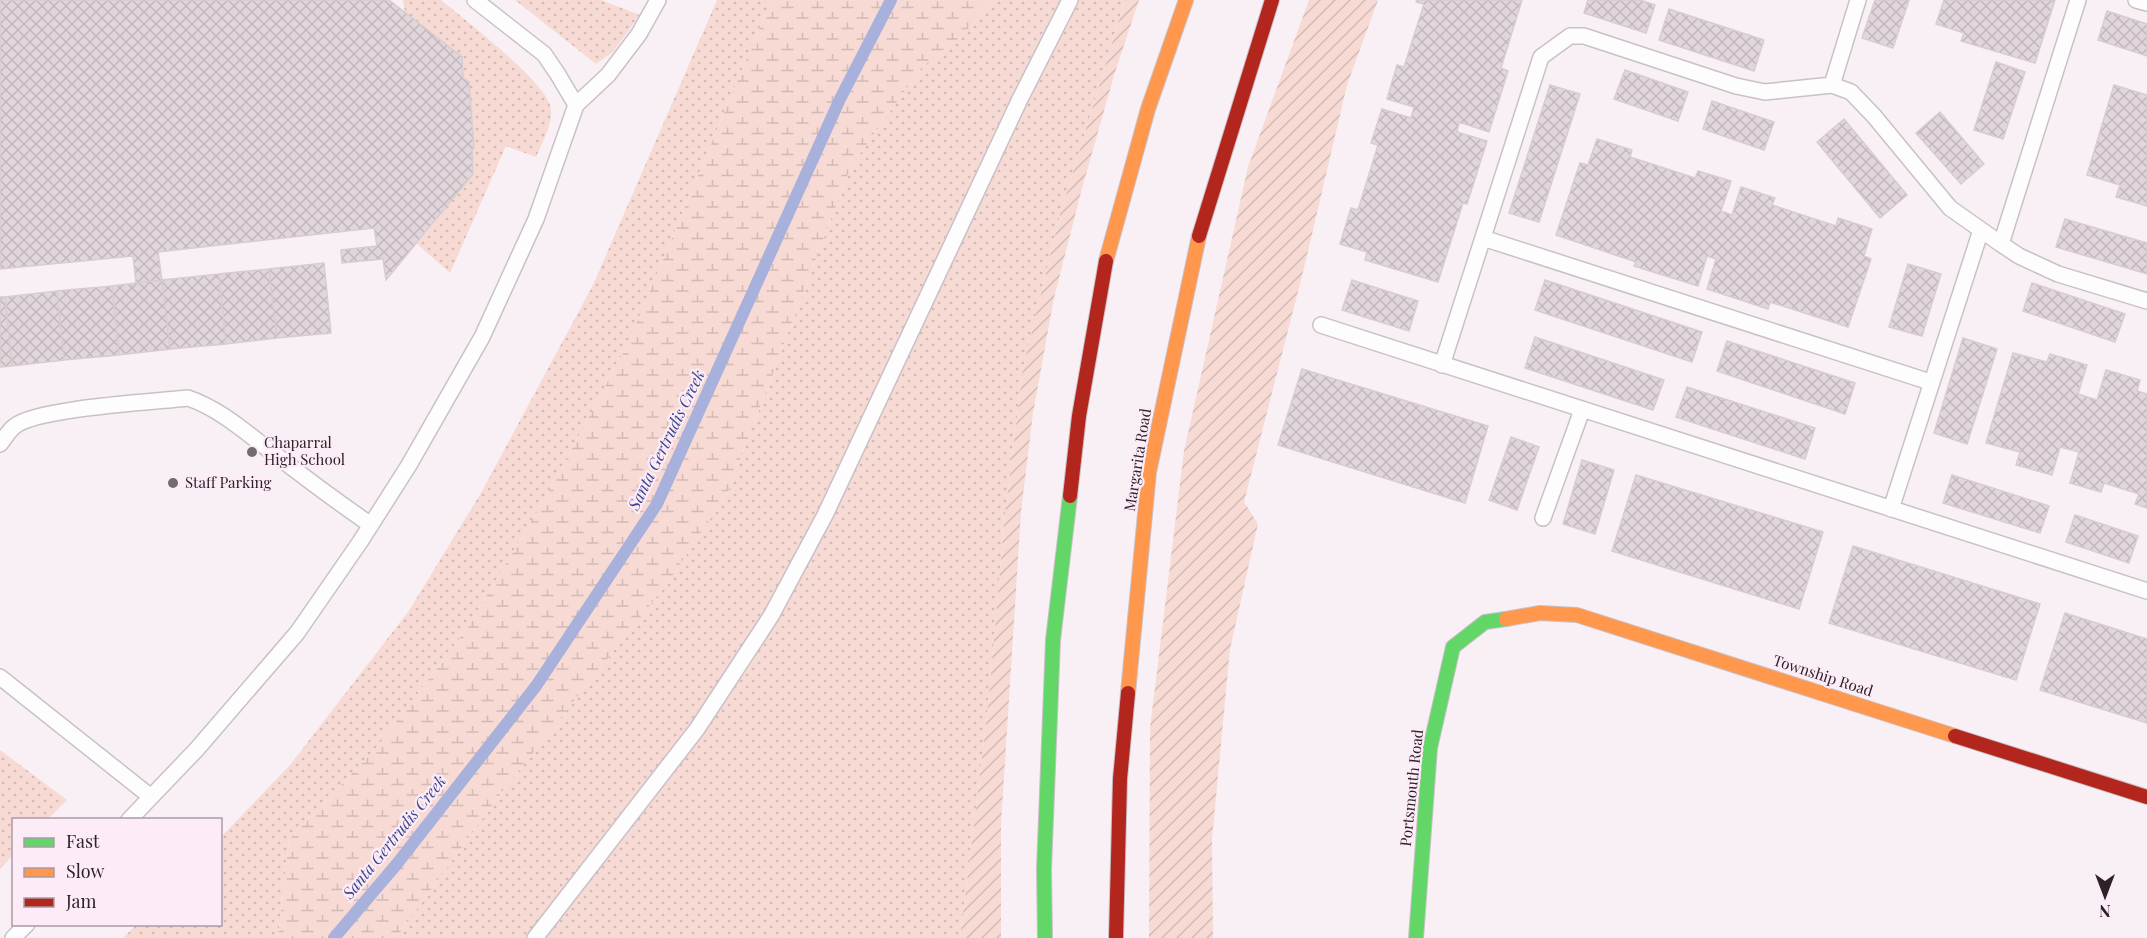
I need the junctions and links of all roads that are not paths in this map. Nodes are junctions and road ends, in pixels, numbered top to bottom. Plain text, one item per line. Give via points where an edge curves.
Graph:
1 (475, 0) edge
2 (658, 0) edge
3 (1070, 0) edge
4 (1186, 0) edge
5 (1272, 0) edge
6 (1858, 0) edge
7 (2078, 0) edge
8 (2136, 0) edge
9 (2147, 3) edge
10 (1832, 85) junction
11 (576, 105) junction
12 (1981, 230) junction
13 (1483, 238) junction
14 (2001, 244) junction
15 (2147, 301) edge
16 (1321, 326) dead end
17 (1442, 365) junction
18 (1930, 382) junction
19 (1582, 410) junction
20 (0, 444) edge
21 (1890, 509) junction
22 (1543, 518) dead end
23 (371, 525) junction
24 (2147, 591) edge
25 (1485, 622) joint
26 (0, 677) edge
27 (151, 797) junction
28 (2147, 797) edge
29 (130, 818) edge
30 (25, 926) edge
31 (13, 938) edge
32 (535, 938) edge
33 (1045, 938) edge
34 (1116, 938) edge
35 (1416, 938) edge

1 - 11 lane via 544,54
2 - 11 lane via 639,34 608,75
3 - 32 lane via 825,515 771,616 697,729
4 - 33 main road via 1148,109 1106,262 1079,416 1053,640
5 - 34 main road, Margarita Road via 1197,242 1149,472 1120,779
6 - 10 lane
7 - 14 lane
8 - 9 lane
10 - 12 lane via 1851,92 1950,208
10 - 13 lane via 1766,92 1736,86 1584,36 1570,36 1541,57
11 - 23 lane via 536,219 482,337
12 - 14 lane
12 - 18 lane
13 - 17 lane
13 - 18 lane
14 - 15 lane via 2058,274
16 - 17 lane
17 - 19 lane
18 - 21 lane
19 - 21 lane
19 - 22 lane
20 - 23 lane via 15,425 34,417 188,398 248,434
21 - 24 lane
23 - 27 lane via 297,633
25 - 28 main road, Township Road via 1540,613 1577,615
25 - 35 main road, Portsmouth Road via 1453,647 1430,748
26 - 27 lane
27 - 29 lane
30 - 31 lane

